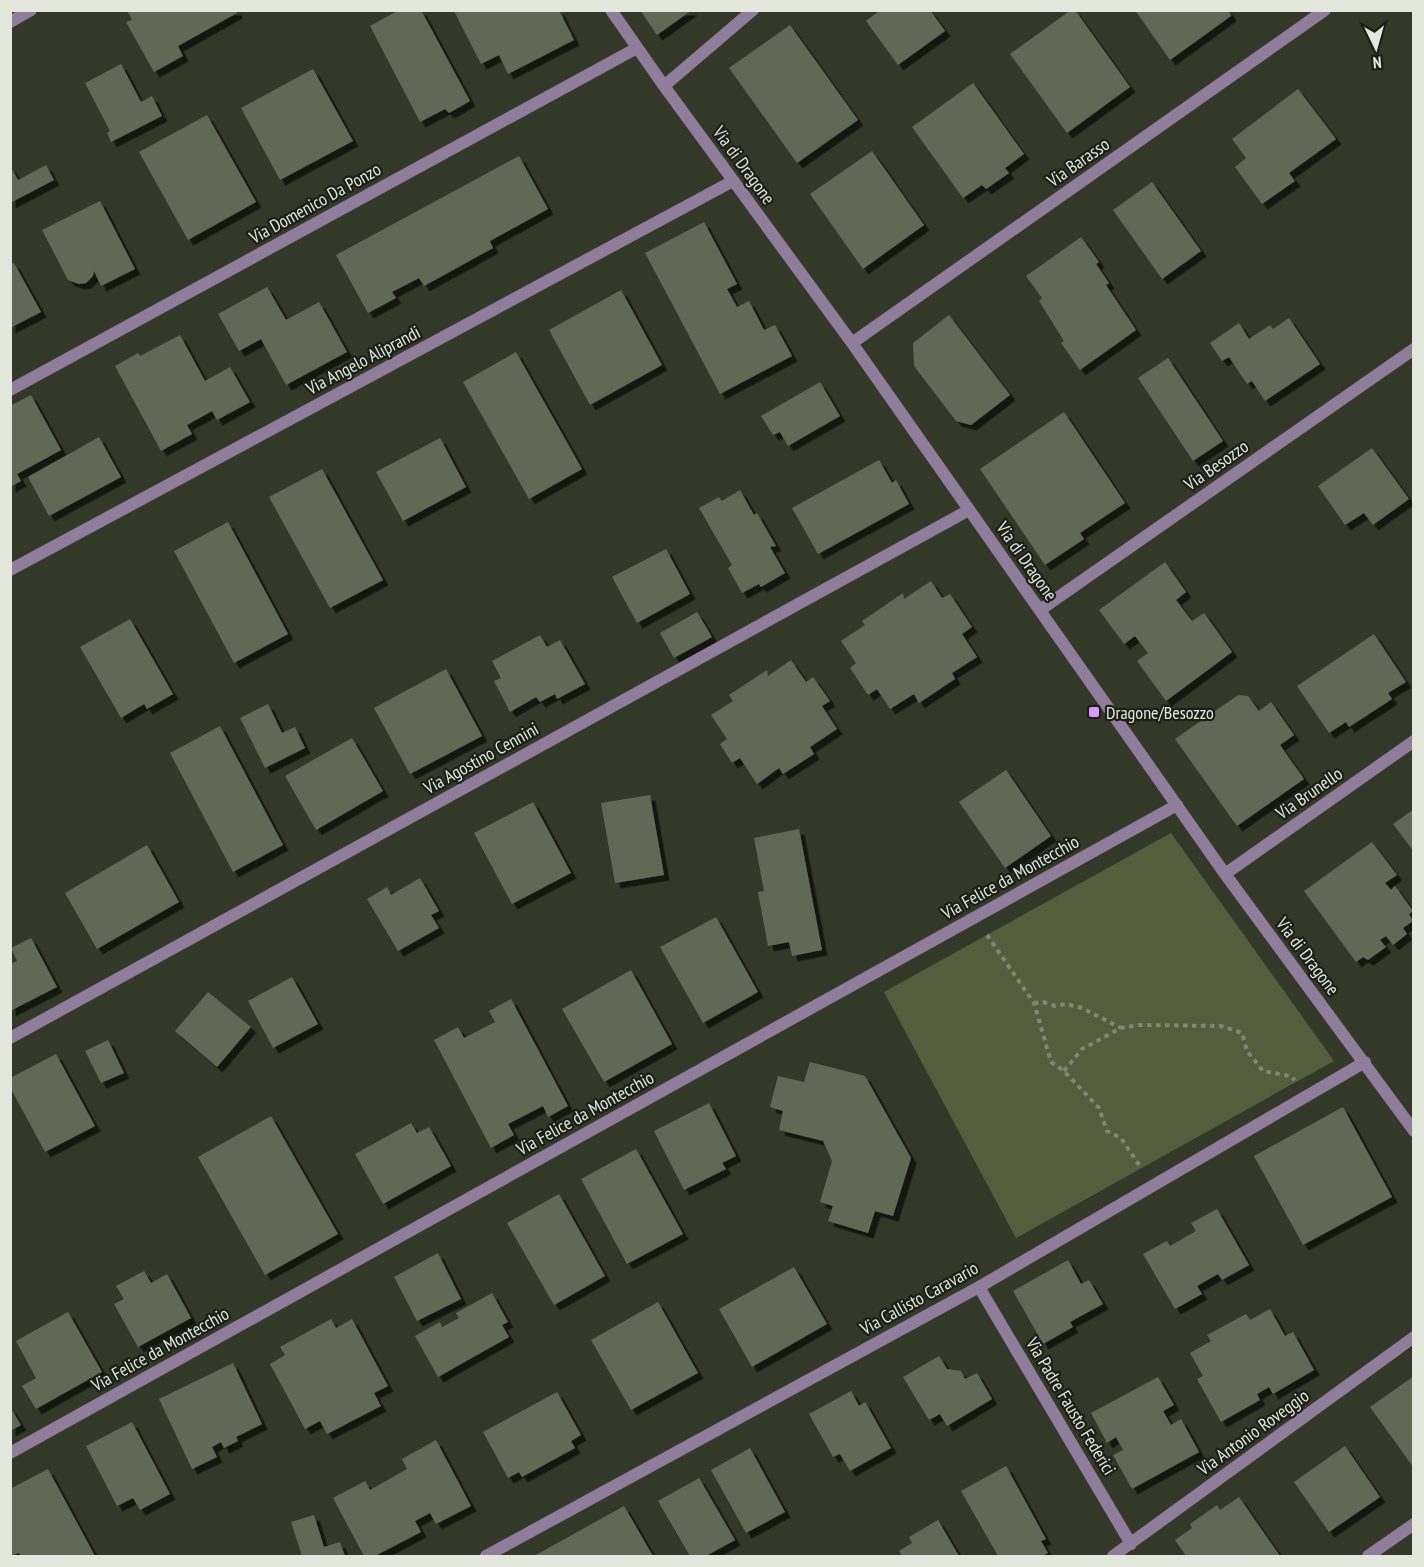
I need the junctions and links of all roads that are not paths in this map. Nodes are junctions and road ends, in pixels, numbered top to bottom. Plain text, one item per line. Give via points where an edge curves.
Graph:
1 (31, 10) edge
2 (611, 10) edge
3 (753, 10) edge
4 (1325, 10) edge
5 (10, 21) edge
6 (638, 48) junction
7 (664, 86) junction
8 (733, 181) junction
9 (852, 343) junction
10 (1413, 349) edge
11 (10, 390) edge
12 (969, 510) junction
13 (10, 570) edge
14 (1040, 610) junction
15 (1413, 741) edge
16 (1177, 806) junction
17 (1225, 874) junction
18 (10, 1038) edge
19 (1365, 1062) junction
20 (1413, 1131) edge
21 (979, 1287) junction
22 (1413, 1337) edge
23 (10, 1453) edge
24 (1413, 1524) edge
25 (1131, 1544) junction
26 (486, 1557) edge
27 (1113, 1557) edge
28 (1368, 1557) edge

1 - 5 street
2 - 6 street, Via di Dragone
3 - 7 street
4 - 9 street, Via Barasso
6 - 7 street, Via di Dragone
6 - 11 street, Via Domenico Da Ponzo
7 - 8 street, Via di Dragone
8 - 9 street, Via di Dragone
8 - 13 street, Via Angelo Aliprandi
9 - 12 street, Via di Dragone
10 - 14 street, Via Besozzo
12 - 14 street, Via di Dragone
12 - 18 street, Via Agostino Cennini
14 - 16 street, Via di Dragone
15 - 17 street, Via Brunello
16 - 17 street, Via di Dragone
16 - 23 street, Via Felice da Montecchio
17 - 19 street, Via di Dragone
19 - 20 street, Via di Dragone
19 - 21 street, Via Callisto Caravario
21 - 25 street, Via Padre Fausto Federici
21 - 26 street, Via Callisto Caravario
22 - 25 street, Via Antonio Roveggio
24 - 28 street
25 - 27 street, Via Antonio Roveggio

